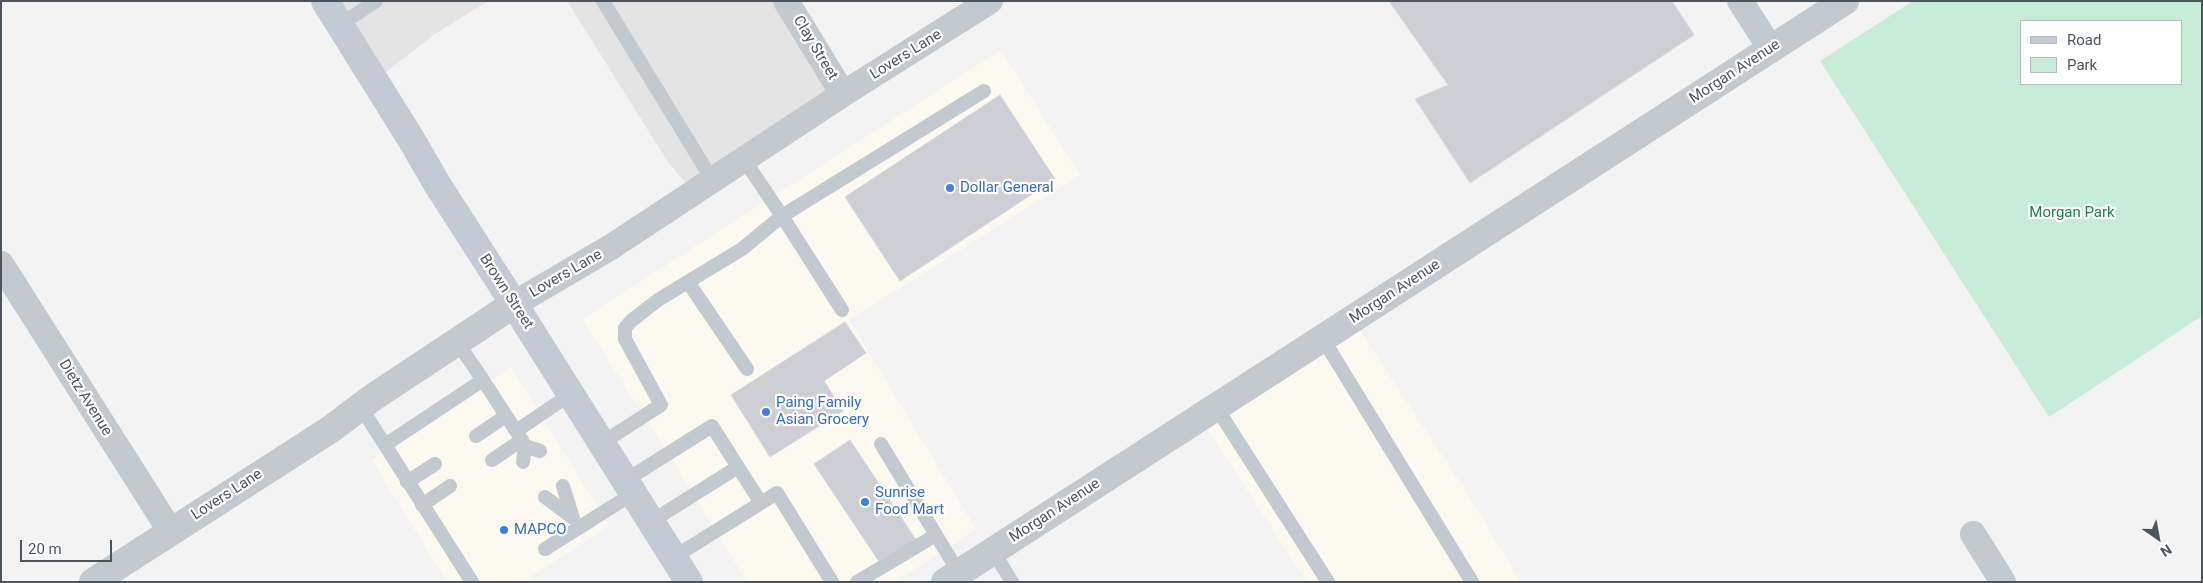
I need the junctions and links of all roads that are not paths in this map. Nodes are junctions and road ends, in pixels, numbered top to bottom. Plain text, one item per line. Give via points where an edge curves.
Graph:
1 (325, 1) edge
2 (376, 1) edge
3 (603, 1) edge
4 (786, 1) edge
5 (990, 1) edge
6 (1740, 1) edge
7 (1845, 1) edge
8 (340, 25) junction
9 (1771, 49) junction
10 (984, 91) dead end
11 (843, 94) junction
12 (745, 161) junction
13 (713, 181) junction
14 (782, 216) junction
15 (1, 264) edge
16 (688, 282) junction
17 (514, 304) junction
18 (842, 310) dead end
19 (1323, 338) junction
20 (457, 342) junction
21 (747, 369) dead end
22 (483, 380) junction
23 (571, 394) junction
24 (360, 406) junction
25 (1216, 407) junction
26 (506, 416) junction
27 (476, 436) dead end
28 (521, 439) junction
29 (602, 444) junction
30 (881, 444) dead end
31 (384, 445) junction
32 (540, 451) dead end
33 (492, 460) dead end
34 (523, 462) dead end
35 (435, 464) dead end
36 (738, 467) junction
37 (408, 482) junction
38 (450, 486) dead end
39 (563, 486) dead end
40 (630, 487) junction
41 (545, 497) dead end
42 (761, 503) junction
43 (422, 505) junction
44 (652, 521) junction
45 (576, 523) junction
46 (171, 532) junction
47 (1973, 534) dead end
48 (936, 535) junction
49 (545, 550) dead end
50 (993, 551) junction
51 (674, 557) junction
52 (952, 577) edge
53 (93, 582) edge
54 (472, 582) edge
55 (689, 582) edge
56 (832, 582) edge
57 (857, 582) edge
58 (1012, 582) edge
59 (1328, 582) edge
60 (1472, 582) edge
61 (2003, 582) edge

1 - 8 main road, Brown Street
2 - 8 lane
3 - 13 lane
4 - 11 street, Clay Street
5 - 11 street, Lovers Lane
6 - 9 street
7 - 9 street, Morgan Avenue
8 - 17 main road, Brown Street
9 - 19 street, Morgan Avenue
10 - 14 lane
11 - 12 street, Lovers Lane
12 - 13 street, Lovers Lane
12 - 14 lane
13 - 17 street, Lovers Lane via 611,247
14 - 16 lane via 742,249
14 - 18 lane
15 - 46 street, Dietz Avenue
16 - 21 lane
16 - 29 lane via 658,300 625,328 630,351 660,405
17 - 20 street, Lovers Lane
17 - 23 main road, Brown Street
19 - 25 street, Morgan Avenue
19 - 60 lane
20 - 22 lane
20 - 24 street, Lovers Lane
22 - 26 lane
22 - 31 lane
23 - 28 lane
23 - 29 main road, Brown Street
24 - 31 lane
24 - 46 street, Lovers Lane via 331,429
25 - 50 street, Morgan Avenue
25 - 59 lane
26 - 27 lane
26 - 28 lane
28 - 32 lane
28 - 33 lane
28 - 34 lane
29 - 40 main road, Brown Street
30 - 48 lane
31 - 37 lane
35 - 37 lane
36 - 40 lane via 712,426
36 - 42 lane
36 - 44 lane
37 - 43 lane
38 - 43 lane
39 - 45 lane
40 - 44 main road, Brown Street
40 - 45 lane
41 - 45 lane
42 - 51 lane
42 - 56 lane via 777,493
43 - 54 lane
44 - 51 main road, Brown Street
45 - 49 lane
46 - 53 street, Lovers Lane
47 - 61 street
48 - 52 lane
48 - 57 lane
50 - 52 street, Morgan Avenue
50 - 58 lane
51 - 55 main road, Brown Street

